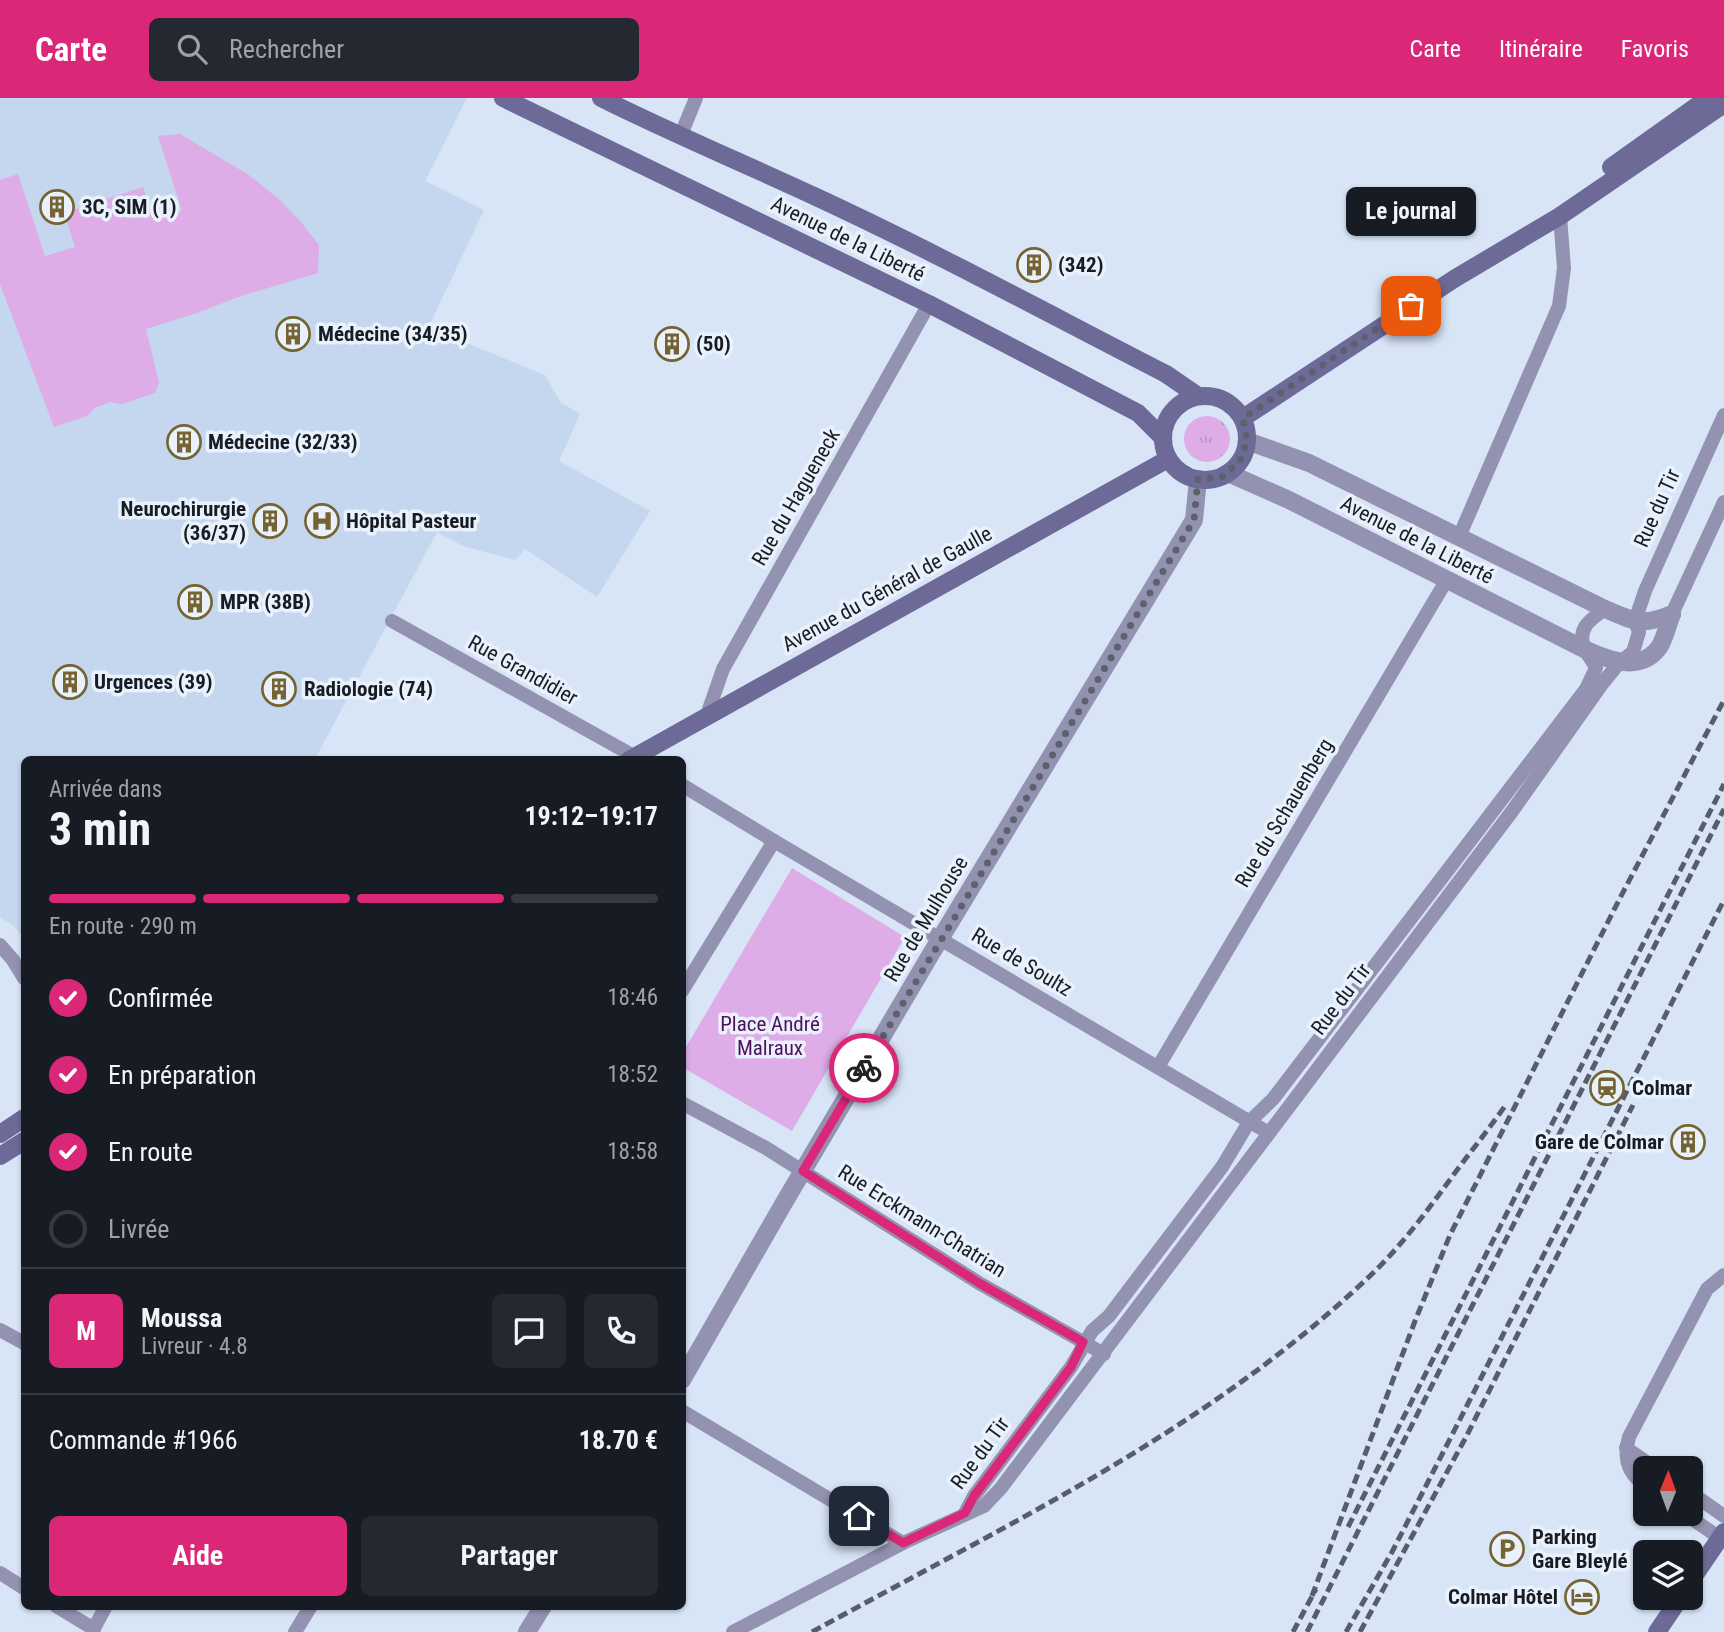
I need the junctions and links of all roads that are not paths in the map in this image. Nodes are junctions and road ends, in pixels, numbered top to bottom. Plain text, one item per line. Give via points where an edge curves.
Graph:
1 (503, 98) edge
2 (601, 98) edge
3 (696, 98) edge
4 (1708, 98) edge
5 (1724, 104) edge
6 (680, 137) junction
7 (1560, 216) junction
8 (1454, 279) junction
9 (929, 304) junction
10 (1198, 396) junction
11 (1724, 415) edge
12 (1243, 418) junction
13 (1162, 437) junction
14 (1247, 441) junction
15 (1168, 459) junction
16 (1228, 473) junction
17 (1198, 479) junction
18 (1724, 502) edge
19 (1459, 537) junction
20 (1446, 581) junction
21 (1605, 609) junction
22 (1672, 614) junction
23 (392, 621) dead end
24 (1635, 621) junction
25 (1584, 649) junction
26 (1619, 663) junction
27 (707, 715) junction
28 (631, 756) edge
29 (638, 756) edge
30 (686, 787) edge
31 (1500, 802) junction
32 (1513, 810) junction
33 (774, 841) junction
34 (1419, 922) junction
35 (940, 938) junction
36 (0, 945) edge
37 (21, 973) edge
38 (686, 984) edge
39 (1158, 1067) junction
40 (686, 1104) edge
41 (21, 1120) edge
42 (1249, 1122) junction
43 (0, 1133) edge
44 (1269, 1133) junction
45 (21, 1143) edge
46 (0, 1156) edge
47 (803, 1171) junction
48 (1724, 1275) edge
49 (0, 1330) edge
50 (21, 1341) edge
51 (1083, 1342) junction
52 (1104, 1354) junction
53 (686, 1373) edge
54 (686, 1413) edge
55 (1626, 1448) junction
56 (1638, 1456) edge
57 (1633, 1477) edge
58 (1703, 1501) edge
59 (965, 1513) junction
60 (1724, 1516) edge
61 (1703, 1524) edge
62 (1722, 1535) edge
63 (903, 1543) junction
64 (1703, 1563) edge
65 (0, 1573) edge
66 (21, 1586) edge
67 (62, 1610) edge
68 (104, 1610) edge
69 (309, 1610) edge
70 (541, 1610) edge
71 (1672, 1610) edge
72 (93, 1631) edge
73 (295, 1632) edge
74 (527, 1632) edge
75 (733, 1632) edge
76 (1657, 1632) edge

1 - 9 main road, Avenue de la Liberté
2 - 6 main road, Avenue de la Liberté
3 - 6 street
4 - 8 main road
5 - 7 main road
6 - 10 main road, Avenue de la Liberté via 899,238 1166,374
7 - 8 main road
7 - 19 street via 1564,268 1559,306
8 - 12 main road
9 - 13 main road, Avenue de la Liberté via 1138,413
9 - 27 street, Rue du Hagueneck via 723,669
10 - 12 main road via 1224,400
10 - 13 main road via 1173,410
11 - 24 street, Rue du Tir
12 - 14 main road
13 - 15 main road
14 - 16 main road via 1240,461
14 - 19 street, Avenue de la Liberté via 1309,463
15 - 17 main road via 1176,469
15 - 27 main road, Avenue du Général de Gaulle
16 - 17 main road
16 - 20 street, Avenue de la Liberté
17 - 35 street, Rue de Mulhouse via 1194,520
18 - 22 street
19 - 21 street, Avenue de la Liberté
20 - 25 street, Avenue de la Liberté
20 - 39 street, Rue du Schauenberg
21 - 24 street, Avenue de la Liberté
21 - 25 street via 1586,623 1581,633
22 - 24 street via 1651,623
22 - 26 street via 1652,653
23 - 28 street, Rue Grandidier
24 - 26 street via 1639,632 1636,646
25 - 26 street, Avenue de la Liberté
25 - 31 street, Rue du Tir via 1592,657 1594,676
26 - 32 street, Rue du Tir
27 - 29 main road, Avenue du Général de Gaulle
30 - 33 street, Rue de Soultz
31 - 32 street
31 - 34 street, Rue du Tir
32 - 34 street, Rue du Tir
33 - 35 street, Rue de Soultz
33 - 38 street
34 - 42 street, Rue du Tir via 1273,1100
34 - 44 street, Rue du Tir
35 - 39 street, Rue de Soultz
35 - 47 street, Rue de Mulhouse
36 - 37 street
39 - 42 street, Rue de Soultz
40 - 47 street, Rue Erckmann-Chatrian
41 - 43 main road
42 - 44 street, Rue de Soultz
42 - 51 street, Rue du Tir via 1222,1167 1110,1316
44 - 52 street, Rue du Tir
45 - 46 main road
47 - 51 street, Rue Erckmann-Chatrian via 979,1283
47 - 53 street, Rue de Mulhouse
48 - 55 street via 1707,1289
49 - 50 street
51 - 52 street, Rue Erckmann-Chatrian
51 - 59 street, Rue du Tir via 1071,1367
52 - 59 street, Rue du Tir via 1001,1488 984,1506
54 - 63 street
55 - 56 street
55 - 57 street
58 - 60 street
59 - 63 street, Rue du Tir
61 - 62 street
62 - 64 main road
63 - 75 street, Rue du Tir
65 - 66 street
67 - 72 street
68 - 72 street
69 - 73 street
70 - 74 street
71 - 76 main road

